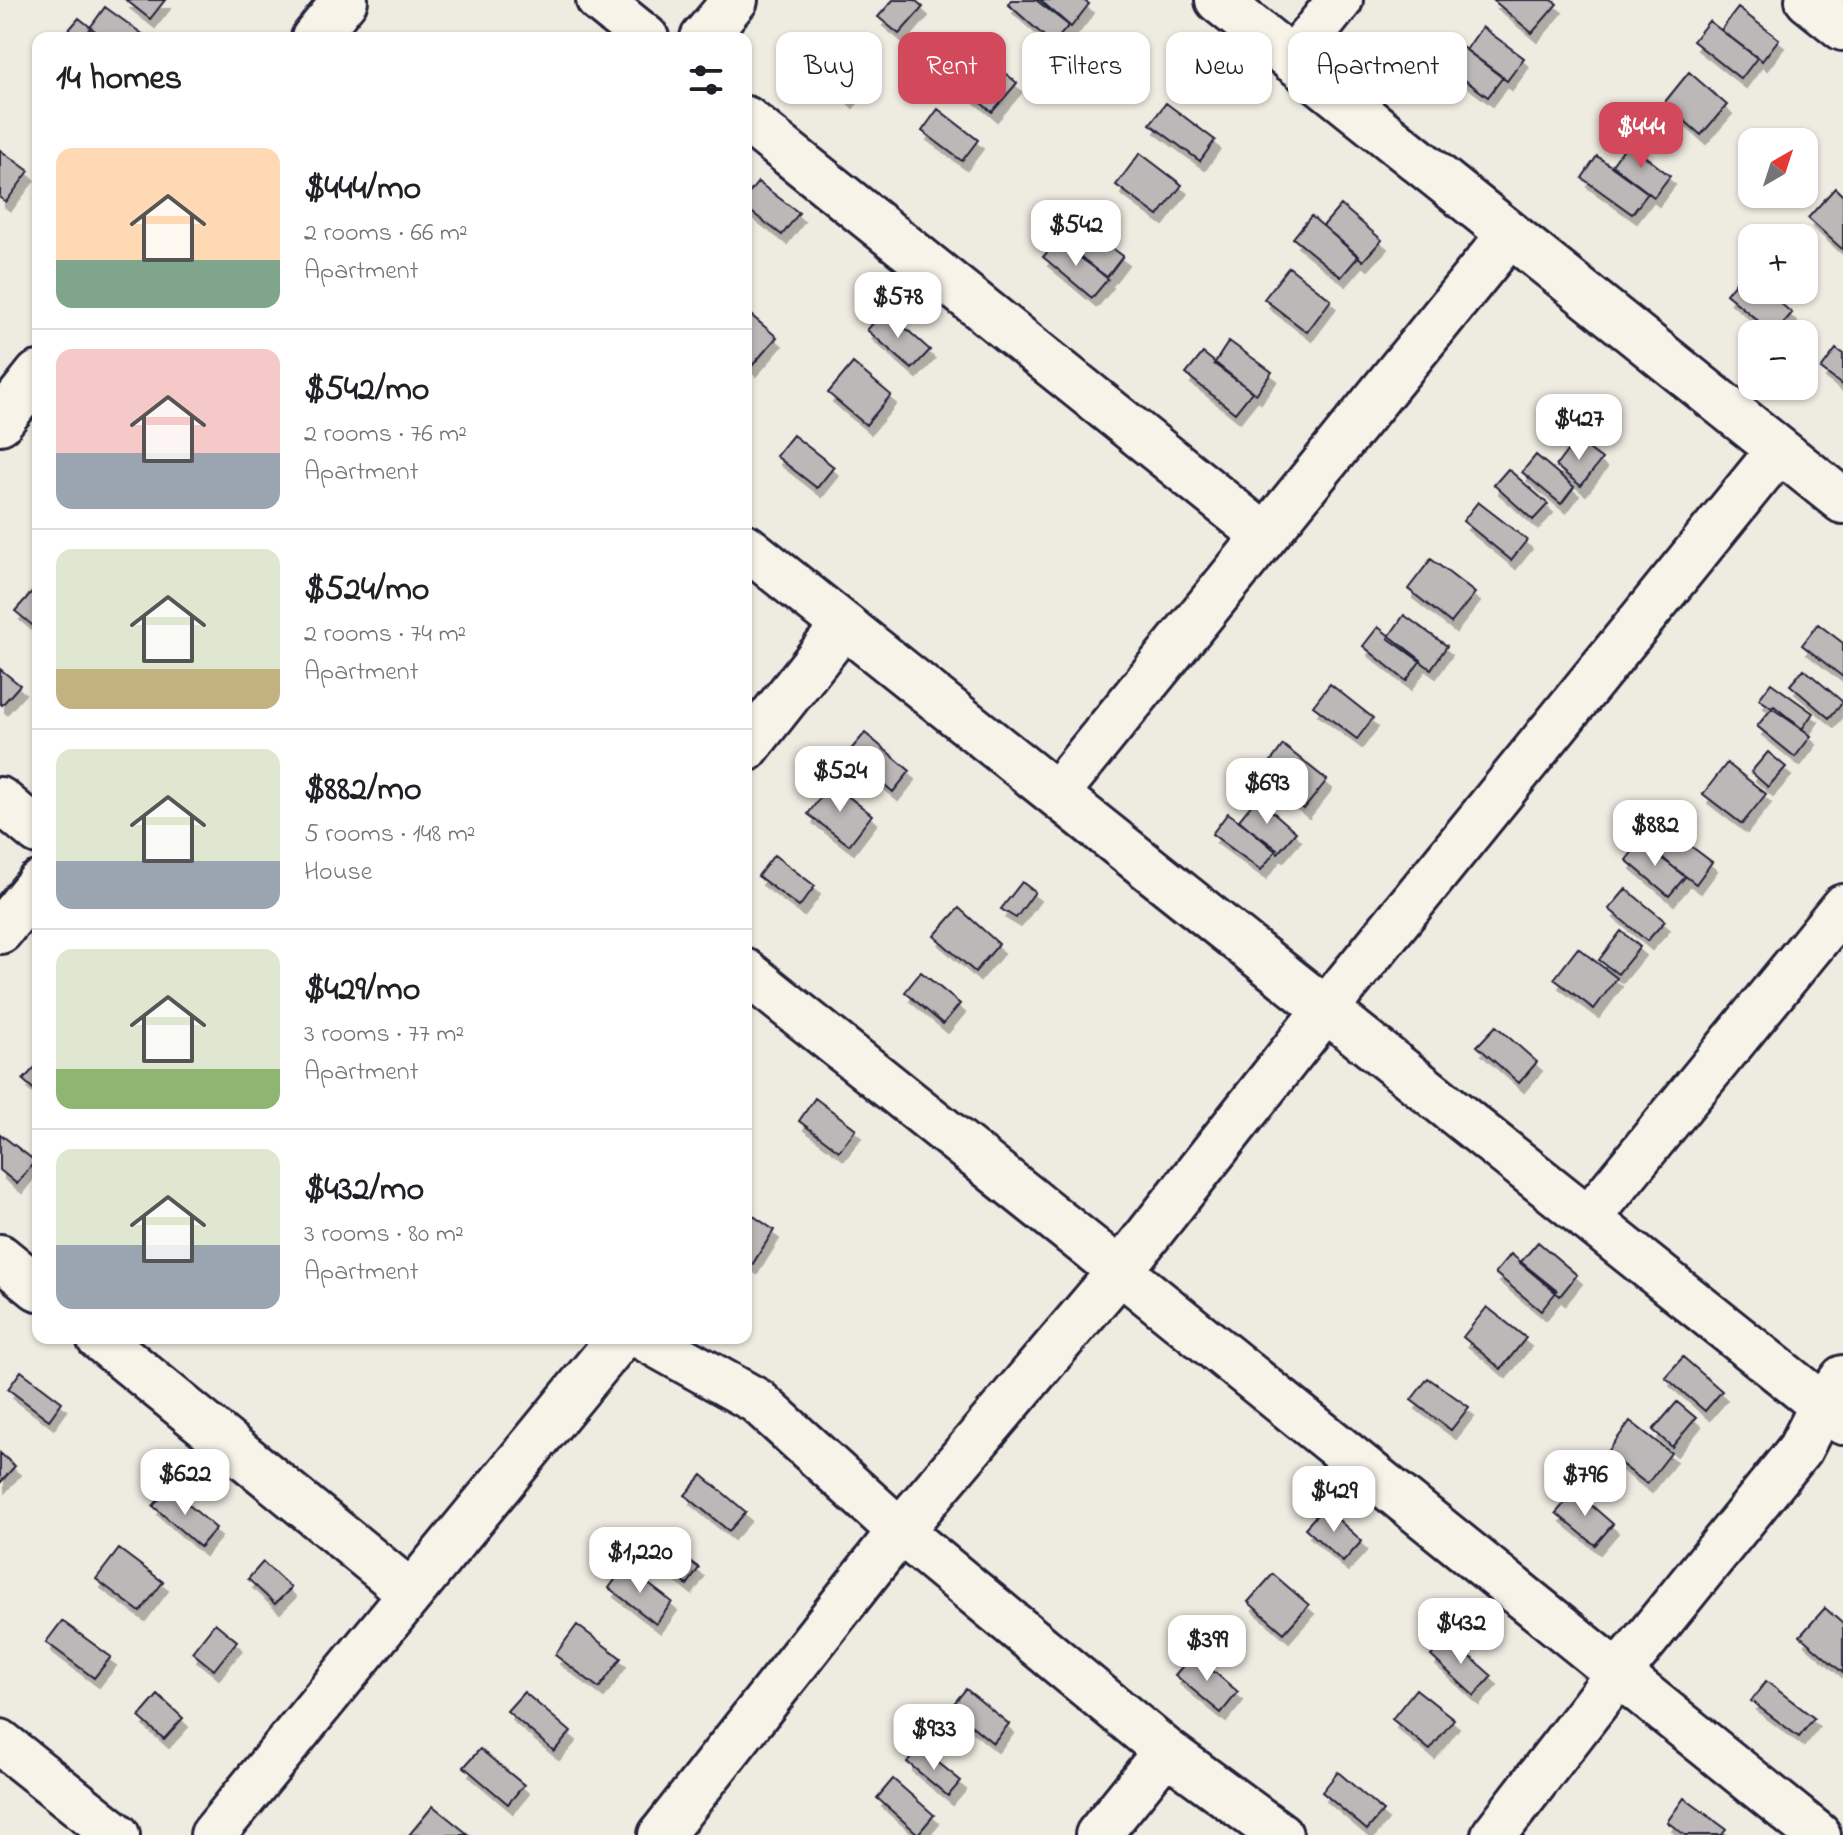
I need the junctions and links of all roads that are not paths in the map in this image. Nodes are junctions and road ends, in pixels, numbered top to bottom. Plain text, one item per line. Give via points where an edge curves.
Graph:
1 (345, 0) edge
2 (599, 0) edge
3 (735, 0) edge
4 (1218, 0) edge
5 (1340, 0) edge
6 (1808, 0) edge
7 (1843, 28) edge
8 (319, 32) edge
9 (639, 32) edge
10 (708, 32) edge
11 (1314, 32) edge
12 (1288, 57) edge
13 (1347, 104) edge
14 (752, 124) edge
15 (1510, 234) junction
16 (1779, 450) junction
17 (1843, 501) edge
18 (1265, 536) junction
19 (752, 552) edge
20 (844, 625) junction
21 (752, 741) edge
22 (1056, 794) junction
23 (0, 800) edge
24 (32, 827) edge
25 (32, 891) edge
26 (1843, 907) edge
27 (0, 931) edge
28 (752, 977) edge
29 (1326, 1009) junction
30 (1588, 1219) junction
31 (0, 1257) edge
32 (1120, 1271) junction
33 (32, 1283) edge
34 (106, 1344) edge
35 (615, 1344) edge
36 (655, 1344) edge
37 (1836, 1402) edge
38 (900, 1531) junction
39 (411, 1593) junction
40 (1618, 1674) junction
41 (0, 1742) edge
42 (1166, 1751) junction
43 (117, 1835) edge
44 (213, 1835) edge
45 (661, 1835) edge
46 (1098, 1835) edge
47 (1280, 1835) edge
48 (1494, 1835) edge
49 (1818, 1835) edge

1 - 8 street
2 - 9 street
3 - 10 street
4 - 12 street
5 - 11 street
6 - 7 street
13 - 15 street
14 - 18 street
15 - 16 street
15 - 18 street
16 - 17 street
16 - 29 street
18 - 22 street
19 - 20 street
20 - 21 street
20 - 22 street
22 - 29 street
23 - 24 street
25 - 27 street
26 - 30 street
28 - 32 street
29 - 30 street
29 - 32 street
30 - 37 street
31 - 33 street
32 - 38 street
32 - 40 street
34 - 39 street
35 - 39 street
36 - 38 street via 757,1401
37 - 40 street
38 - 42 street
38 - 45 street
39 - 44 street
40 - 48 street
40 - 49 street
41 - 43 street
42 - 46 street
42 - 47 street

